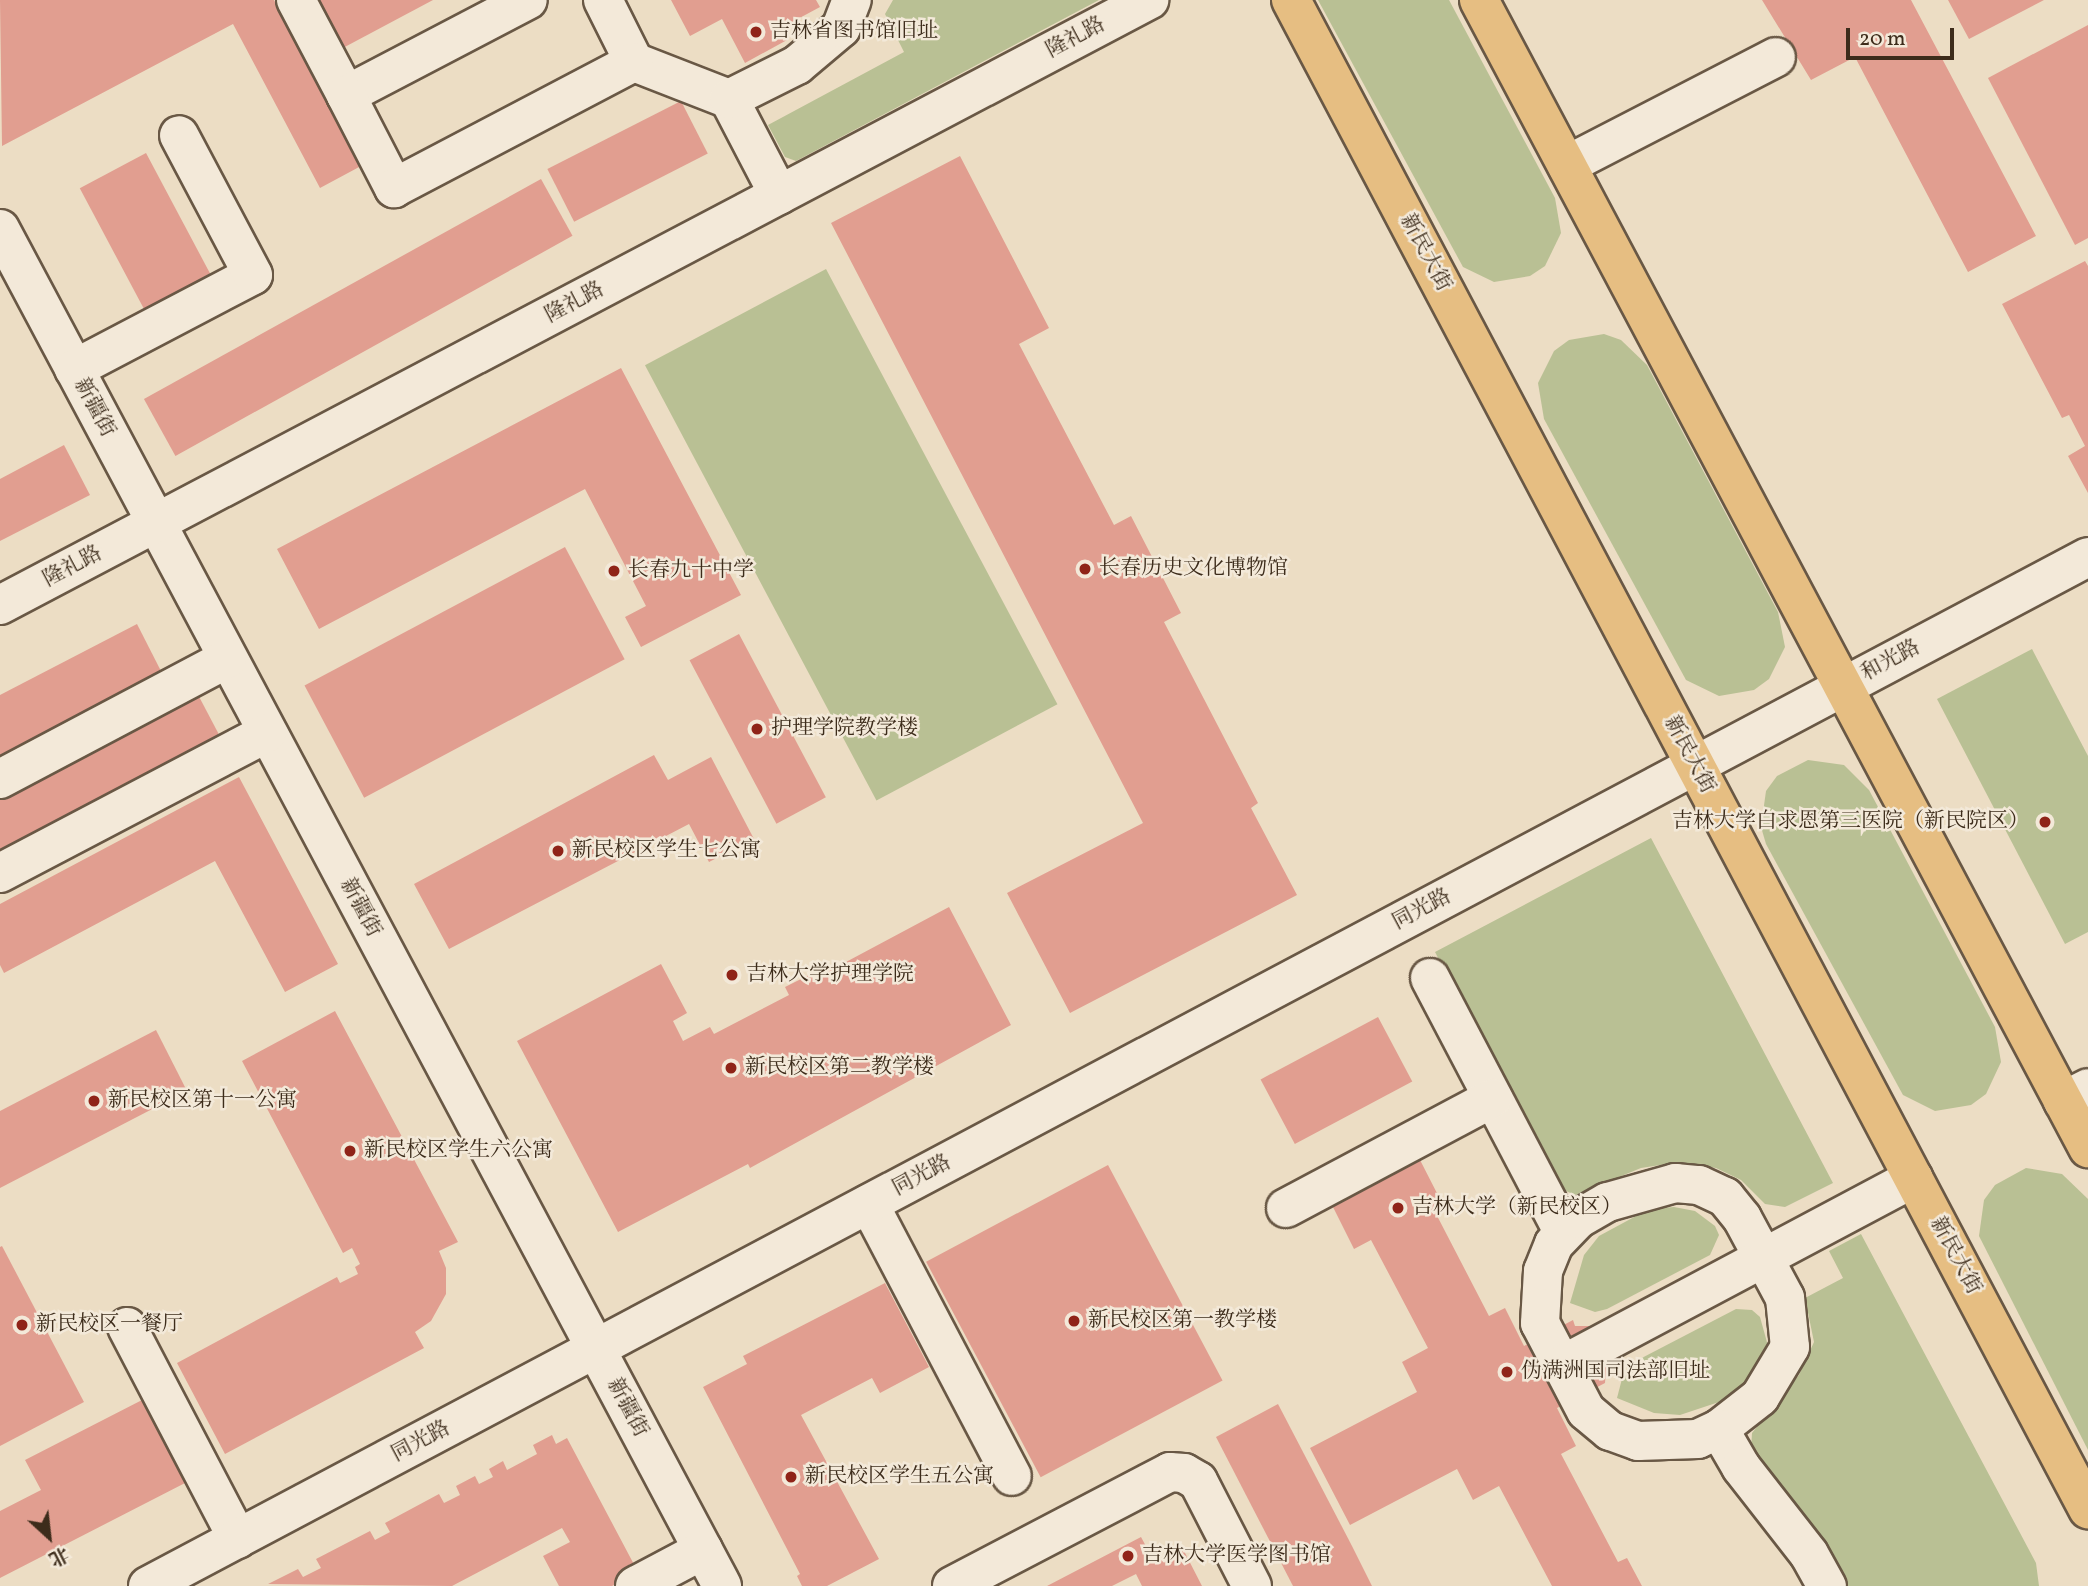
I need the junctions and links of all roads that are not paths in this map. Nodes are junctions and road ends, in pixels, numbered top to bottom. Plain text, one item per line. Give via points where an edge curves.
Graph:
1 (296, 0) edge
2 (528, 0) edge
3 (603, 0) edge
4 (852, 0) edge
5 (1149, 0) edge
6 (1291, 0) edge
7 (1479, 0) edge
8 (1776, 57) dead end
9 (634, 62) junction
10 (346, 95) junction
11 (729, 99) junction
12 (179, 135) dead end
13 (1567, 165) junction
14 (779, 195) junction
15 (0, 229) edge
16 (74, 369) junction
17 (155, 524) junction
18 (2088, 557) edge
19 (0, 605) edge
20 (227, 659) junction
21 (1843, 686) junction
22 (267, 733) junction
23 (1695, 765) junction
24 (0, 779) edge
25 (0, 873) edge
26 (1430, 978) dead end
27 (2076, 1094) edge
28 (1493, 1098) junction
29 (2088, 1148) edge
30 (1913, 1178) junction
31 (869, 1204) junction
32 (1286, 1208) dead end
33 (1563, 1231) junction
34 (1764, 1257) junction
35 (127, 1327) dead end
36 (596, 1349) junction
37 (1562, 1365) junction
38 (1719, 1429) junction
39 (1012, 1476) dead end
40 (2088, 1509) edge
41 (238, 1539) junction
42 (703, 1550) junction
43 (192, 1576) edge
44 (148, 1586) edge
45 (635, 1586) edge
46 (722, 1586) edge
47 (952, 1586) edge
48 (1252, 1586) edge
49 (1827, 1586) edge

1 - 10 street
2 - 10 street
3 - 9 street
4 - 11 street via 841,28 797,65
5 - 14 street, 隆礼路
6 - 23 main road, 新民大街
7 - 13 main road
8 - 13 street
9 - 10 street via 394,188
9 - 11 street
11 - 14 street
12 - 16 street via 253,275
13 - 21 main road
14 - 17 street, 隆礼路
15 - 16 street, 新疆街
16 - 17 street, 新疆街
17 - 19 street, 隆礼路
17 - 20 street, 新疆街
18 - 21 street, 和光路
20 - 22 street, 新疆街
20 - 24 street
21 - 23 street, 和光路
21 - 27 main road
22 - 25 street
22 - 36 street, 新疆街
23 - 30 main road, 新民大街
23 - 31 street, 同光路
26 - 28 street
27 - 29 main road
28 - 32 street
28 - 33 street
30 - 34 street
30 - 40 main road, 新民大街
31 - 36 street, 同光路
31 - 39 street
33 - 34 street via 1608,1202 1640,1190 1675,1183 1699,1185 1725,1196
33 - 37 street via 1543,1271 1539,1299 1540,1323
34 - 37 street
34 - 38 street via 1785,1298 1790,1347 1760,1397
35 - 41 street
36 - 41 street, 同光路
36 - 42 street, 新疆街
37 - 38 street via 1586,1411 1610,1430 1638,1441 1667,1442 1698,1438
38 - 49 street
41 - 43 street, 同光路
42 - 45 street
42 - 46 street, 新疆街
43 - 44 street, 同光路
47 - 48 street via 1170,1472 1198,1481

